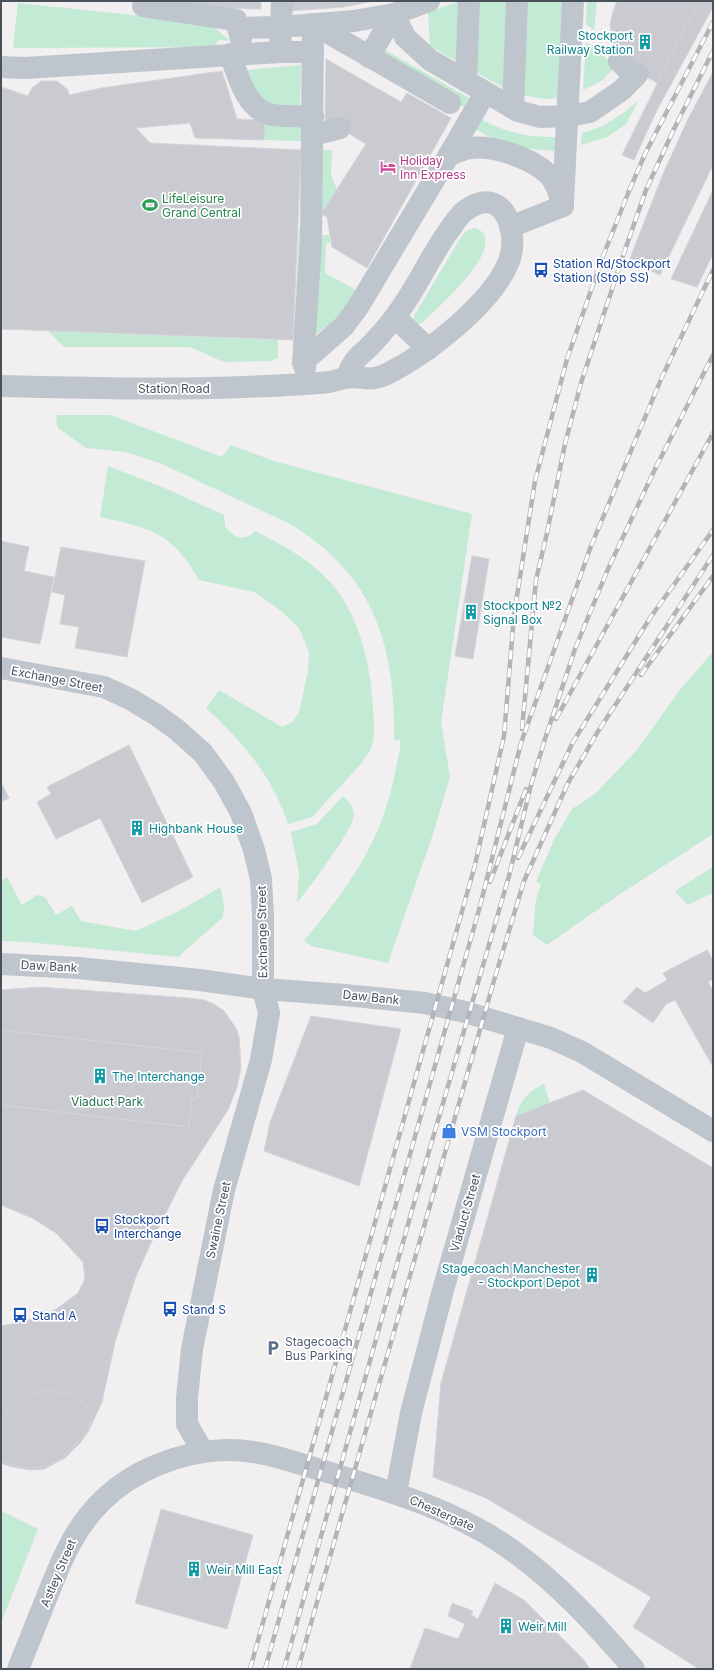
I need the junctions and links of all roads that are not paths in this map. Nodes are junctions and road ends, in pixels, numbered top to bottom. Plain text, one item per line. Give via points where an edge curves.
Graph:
1 (282, 1) edge
2 (469, 1) edge
3 (517, 1) edge
4 (573, 1) edge
5 (421, 3) edge
6 (143, 6) dead end
7 (394, 14) junction
8 (313, 24) junction
9 (281, 27) junction
10 (238, 28) junction
11 (280, 52) junction
12 (313, 52) junction
13 (237, 54) junction
14 (369, 57) junction
15 (619, 61) dead end
16 (1, 67) edge
17 (466, 81) junction
18 (485, 93) junction
19 (512, 108) junction
20 (462, 110) junction
21 (568, 116) junction
22 (313, 126) junction
23 (340, 128) dead end
24 (449, 155) junction
25 (563, 206) junction
26 (510, 227) junction
27 (395, 317) junction
28 (428, 349) junction
29 (303, 362) junction
30 (346, 378) junction
31 (311, 384) junction
32 (1, 386) edge
33 (1, 668) edge
34 (1, 964) edge
35 (262, 989) junction
36 (518, 1028) junction
37 (713, 1131) edge
38 (203, 1452) junction
39 (396, 1493) junction
40 (18, 1669) edge
41 (634, 1669) edge

1 - 9 street
2 - 17 street
3 - 19 street
4 - 21 street
5 - 7 street
6 - 10 street via 236,20
7 - 8 street via 354,21
7 - 14 street
7 - 17 street via 405,37 430,60
8 - 9 street
8 - 12 street
8 - 14 street
9 - 10 street
9 - 11 street
10 - 13 street
11 - 12 street
11 - 13 street
12 - 22 street
13 - 16 street via 25,68
13 - 22 street via 250,101 258,110
14 - 20 street
15 - 21 street via 637,75 622,90 590,112
17 - 18 street
18 - 19 street
18 - 20 street
19 - 21 street via 540,117
20 - 24 street
21 - 25 street
22 - 23 street
22 - 29 street via 311,243
24 - 25 street via 470,148 493,149 531,162 550,176 558,189
24 - 29 street via 349,320
25 - 26 street
26 - 27 street, Station Road via 504,212 498,205 490,202 464,211 444,238
26 - 28 street, Station Road via 512,251 503,274 471,313
27 - 28 street
27 - 30 street, Station Road via 354,362
28 - 30 street, Station Road via 407,363 373,379
29 - 31 street
30 - 31 street, Station Road
31 - 32 street, Station Road via 156,389
33 - 35 street, Exchange Street via 104,687 155,714 181,733 207,758 241,813 255,857 263,915
34 - 35 street, Daw Bank via 78,968
35 - 36 street, Daw Bank via 425,1003
35 - 38 street, Swaine Street via 269,1013 261,1060 228,1173 192,1350 187,1424
36 - 37 street, Daw Bank via 551,1038 582,1052
36 - 39 street, Viaduct Street via 443,1290 411,1413
38 - 39 street, Chestergate via 251,1451 275,1456
38 - 40 street, Astley Street via 172,1460 136,1476 119,1486 86,1518 71,1540
39 - 41 street, Chestergate via 486,1532 538,1569 594,1622

